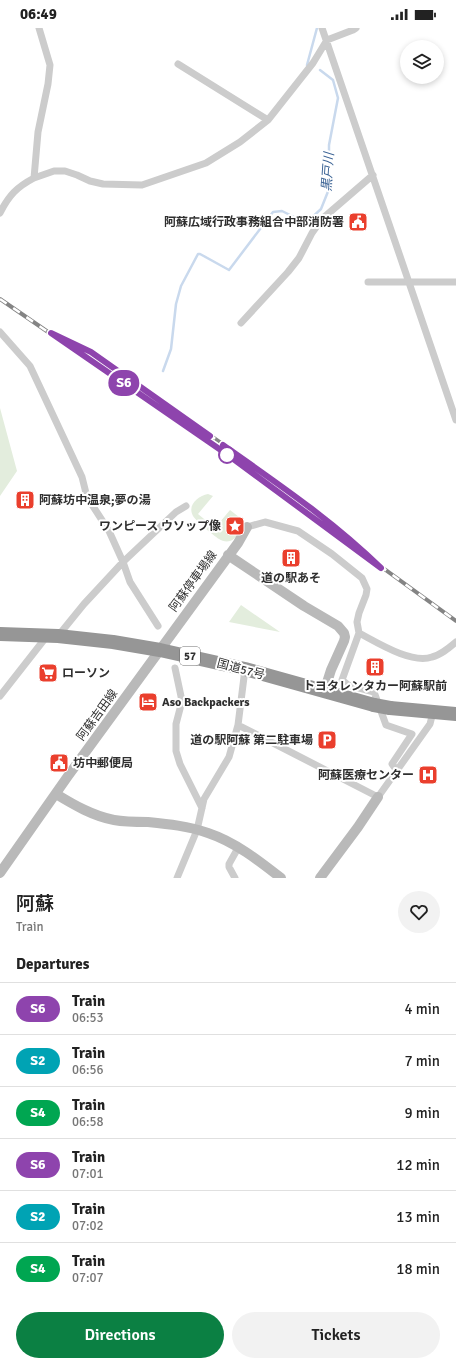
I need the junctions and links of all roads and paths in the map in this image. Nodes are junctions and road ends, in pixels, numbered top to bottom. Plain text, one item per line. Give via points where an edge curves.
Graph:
1 (39, 28) edge
2 (322, 28) edge
3 (356, 28) edge
4 (327, 40) junction
5 (178, 64) dead end
6 (268, 120) junction
7 (373, 175) junction
8 (34, 178) junction
9 (0, 212) edge
10 (368, 282) dead end
11 (410, 282) junction
12 (456, 282) edge
13 (241, 323) dead end
14 (0, 332) edge
15 (456, 420) edge
16 (186, 506) dead end
17 (247, 527) joint
18 (228, 555) junction
19 (123, 562) junction
20 (158, 626) dead end
21 (359, 633) junction
22 (0, 634) edge
23 (52, 636) junction
24 (456, 642) edge
25 (160, 650) junction
26 (175, 668) dead end
27 (245, 669) junction
28 (324, 692) junction
29 (0, 696) edge
30 (433, 712) junction
31 (456, 714) edge
32 (238, 725) junction
33 (397, 771) junction
34 (56, 794) junction
35 (378, 797) junction
36 (202, 809) junction
37 (197, 830) junction
38 (238, 848) junction
39 (0, 873) edge
40 (177, 878) edge
41 (235, 878) edge
42 (280, 878) edge
43 (320, 878) edge

1 - 8 street via 50,65 38,132
2 - 4 street
3 - 4 street
4 - 6 street via 313,63
4 - 7 street
5 - 6 street
6 - 8 street via 240,142 206,163 142,185 90,182 77,174 65,171 54,171
7 - 11 street
7 - 13 street via 322,219 299,258
8 - 9 street via 13,192
10 - 11 street
11 - 12 street
11 - 15 street
14 - 19 street via 30,366 82,477 87,497 109,531
16 - 19 street via 176,512
17 - 18 street, 阿蘇停車場線
17 - 21 street via 265,522 298,531 362,578 366,595 357,622
18 - 25 street, 阿蘇停車場線
18 - 28 street via 341,628 344,641
19 - 20 street via 130,582
19 - 23 street
21 - 24 street via 407,656 422,659 432,658
21 - 33 street via 342,680 348,685 374,692 386,725 412,734 392,764
22 - 23 highway, 国道57号 / 57
23 - 25 highway, 国道57号 / 57
23 - 29 street
25 - 27 highway, 国道57号 / 57
25 - 34 street, 阿蘇吉田線
26 - 36 street via 182,701 176,724 176,751
27 - 28 highway, 国道57号 / 57
27 - 32 street
28 - 30 highway, 国道57号 / 57, bridge via 390,708
30 - 31 highway, 国道57号 / 57
30 - 33 street via 430,724
32 - 35 street
32 - 36 street via 229,757 204,799
33 - 35 street
34 - 37 street via 82,809 114,820 163,823
34 - 39 street, 阿蘇吉田線
35 - 43 street
36 - 37 street
37 - 38 street via 209,833
37 - 40 street
38 - 41 street via 228,864
38 - 42 street

